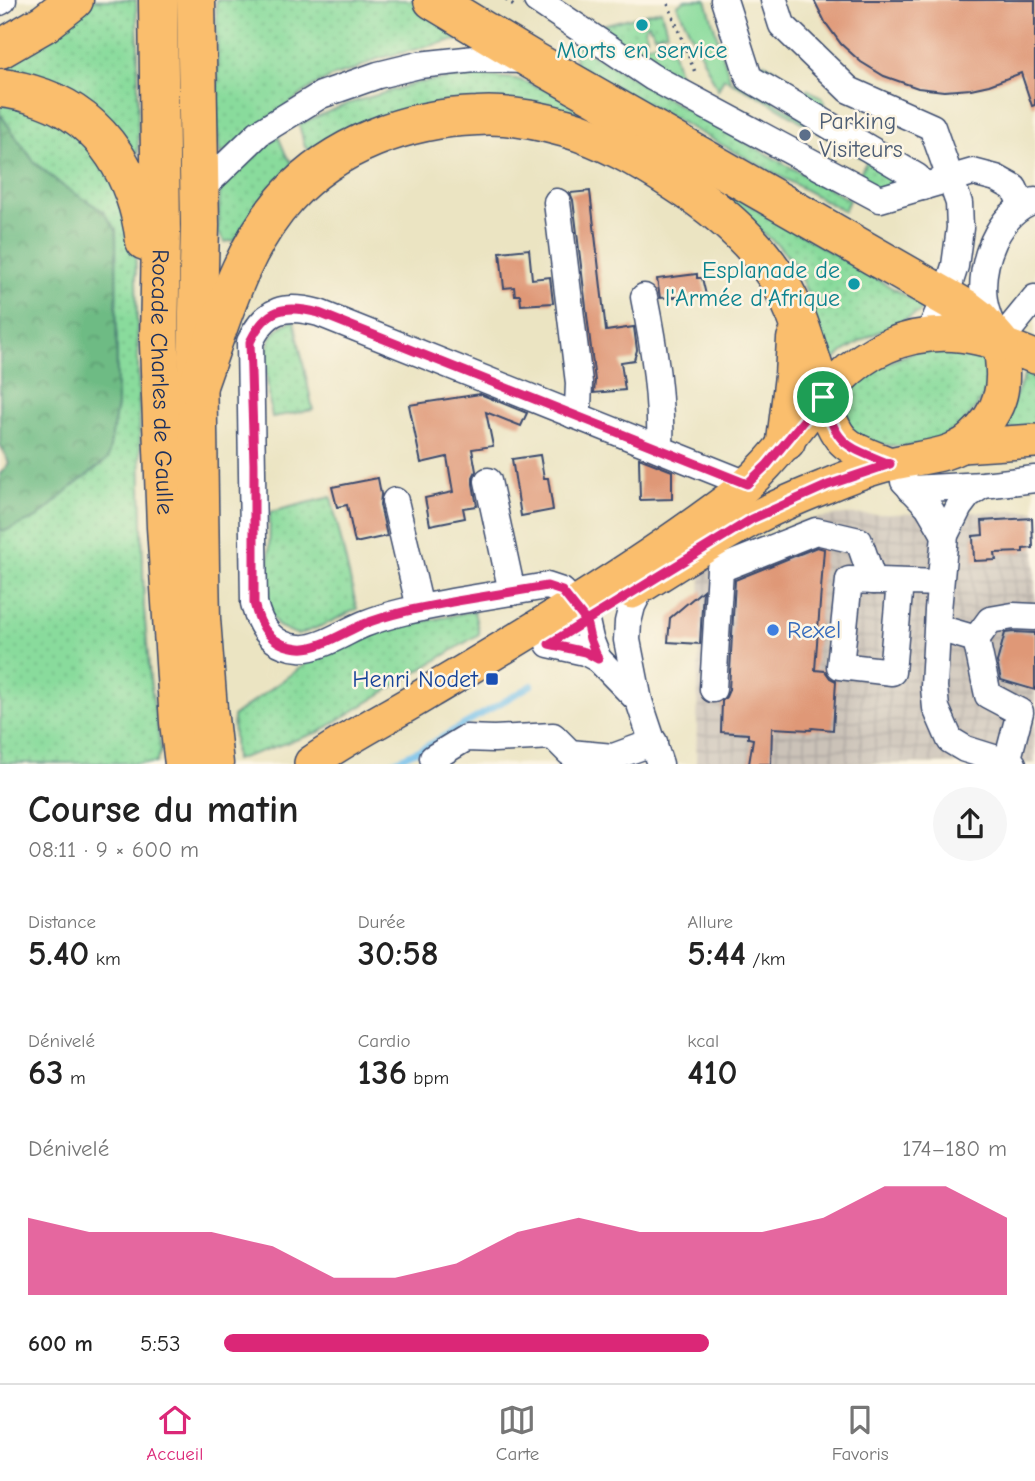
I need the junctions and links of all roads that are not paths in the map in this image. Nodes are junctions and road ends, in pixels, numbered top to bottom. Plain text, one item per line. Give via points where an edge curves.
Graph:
1 (74, 0) edge
2 (159, 0) edge
3 (195, 0) edge
4 (433, 0) edge
5 (537, 0) edge
6 (724, 0) edge
7 (774, 0) edge
8 (0, 49) edge
9 (532, 60) junction
10 (0, 88) edge
11 (950, 178) junction
12 (923, 187) junction
13 (200, 190) junction
14 (557, 202) dead end
15 (1028, 203) edge
16 (161, 234) junction
17 (957, 251) junction
18 (890, 265) junction
19 (644, 297) dead end
20 (946, 297) junction
21 (1035, 298) edge
22 (797, 319) junction
23 (929, 334) junction
24 (999, 342) junction
25 (159, 344) junction
26 (1035, 357) edge
27 (197, 388) junction
28 (823, 397) junction
29 (573, 415) junction
30 (786, 441) junction
31 (1035, 441) edge
32 (961, 446) junction
33 (660, 449) junction
34 (890, 464) junction
35 (1035, 479) edge
36 (488, 481) dead end
37 (747, 484) junction
38 (983, 485) junction
39 (911, 489) junction
40 (395, 500) dead end
41 (945, 535) junction
42 (873, 581) junction
43 (900, 582) junction
44 (940, 583) junction
45 (642, 586) junction
46 (512, 592) junction
47 (420, 608) junction
48 (580, 612) junction
49 (1035, 617) edge
50 (938, 628) junction
51 (975, 639) junction
52 (627, 640) junction
53 (549, 644) junction
54 (598, 659) junction
55 (713, 689) dead end
56 (639, 701) junction
57 (657, 753) edge
58 (615, 760) edge
59 (1000, 761) edge
60 (204, 763) edge
61 (311, 763) edge
62 (437, 764) edge

1 - 8 highway
2 - 16 highway, Rocade Charles de Gaulle
3 - 13 highway, Rocade Charles de Gaulle
4 - 9 highway
5 - 12 street via 652,77 880,199
6 - 12 street via 749,78 917,177
7 - 11 street via 782,25 849,90 932,127
9 - 13 street via 475,59 419,65 321,95 259,133
9 - 18 highway
10 - 25 highway via 59,104 76,114 114,153 142,219
11 - 12 street
11 - 15 street via 974,172 996,178
11 - 17 street via 959,203
13 - 16 street
13 - 27 highway, Rocade Charles de Gaulle
14 - 29 street via 579,383
15 - 24 street via 998,233 990,248 984,300
16 - 25 highway, Rocade Charles de Gaulle
17 - 18 street via 948,261 932,267 914,270
17 - 20 street
18 - 20 highway
19 - 33 street via 652,333
20 - 23 street
20 - 24 highway via 978,318
21 - 24 street
22 - 27 highway via 784,286 740,231 659,172 615,147 567,128 513,118 452,117 400,129 351,149 305,179 286,198 236,279
22 - 28 highway
22 - 30 highway
23 - 24 main road
23 - 28 main road via 883,348 859,363
24 - 26 main road
24 - 32 main road via 1004,381 999,401 980,429
25 - 60 highway, Rocade Charles de Gaulle via 179,722
27 - 60 highway, Rocade Charles de Gaulle via 201,619 208,709
28 - 30 main road
28 - 34 main road via 841,439
29 - 33 street
29 - 47 street via 301,308 282,309 257,328 250,342 254,603 258,618 273,639 302,649 384,616
30 - 37 main road
31 - 32 main road
32 - 34 main road
33 - 37 street
34 - 39 street
34 - 45 main road via 752,519
35 - 38 street
36 - 46 street
37 - 48 main road
38 - 39 street
38 - 41 street via 968,495
39 - 41 street via 928,506
40 - 47 street
41 - 44 street
42 - 43 street
42 - 43 street via 849,580 840,666 892,672
42 - 55 street via 859,541 816,531 720,569
43 - 44 street
44 - 50 street
45 - 48 main road
45 - 52 street via 632,606
46 - 47 street
46 - 48 street via 556,588
48 - 52 street via 616,629
48 - 53 main road
48 - 54 street
48 - 61 main road via 338,743
49 - 51 street via 990,620
50 - 51 street
50 - 59 street via 936,708 950,740
51 - 59 street via 988,695 1020,712
52 - 56 street
53 - 54 street
53 - 61 main road via 404,729
54 - 56 street
56 - 57 street
57 - 58 street
58 - 62 street via 570,753 553,736 466,738 433,758

